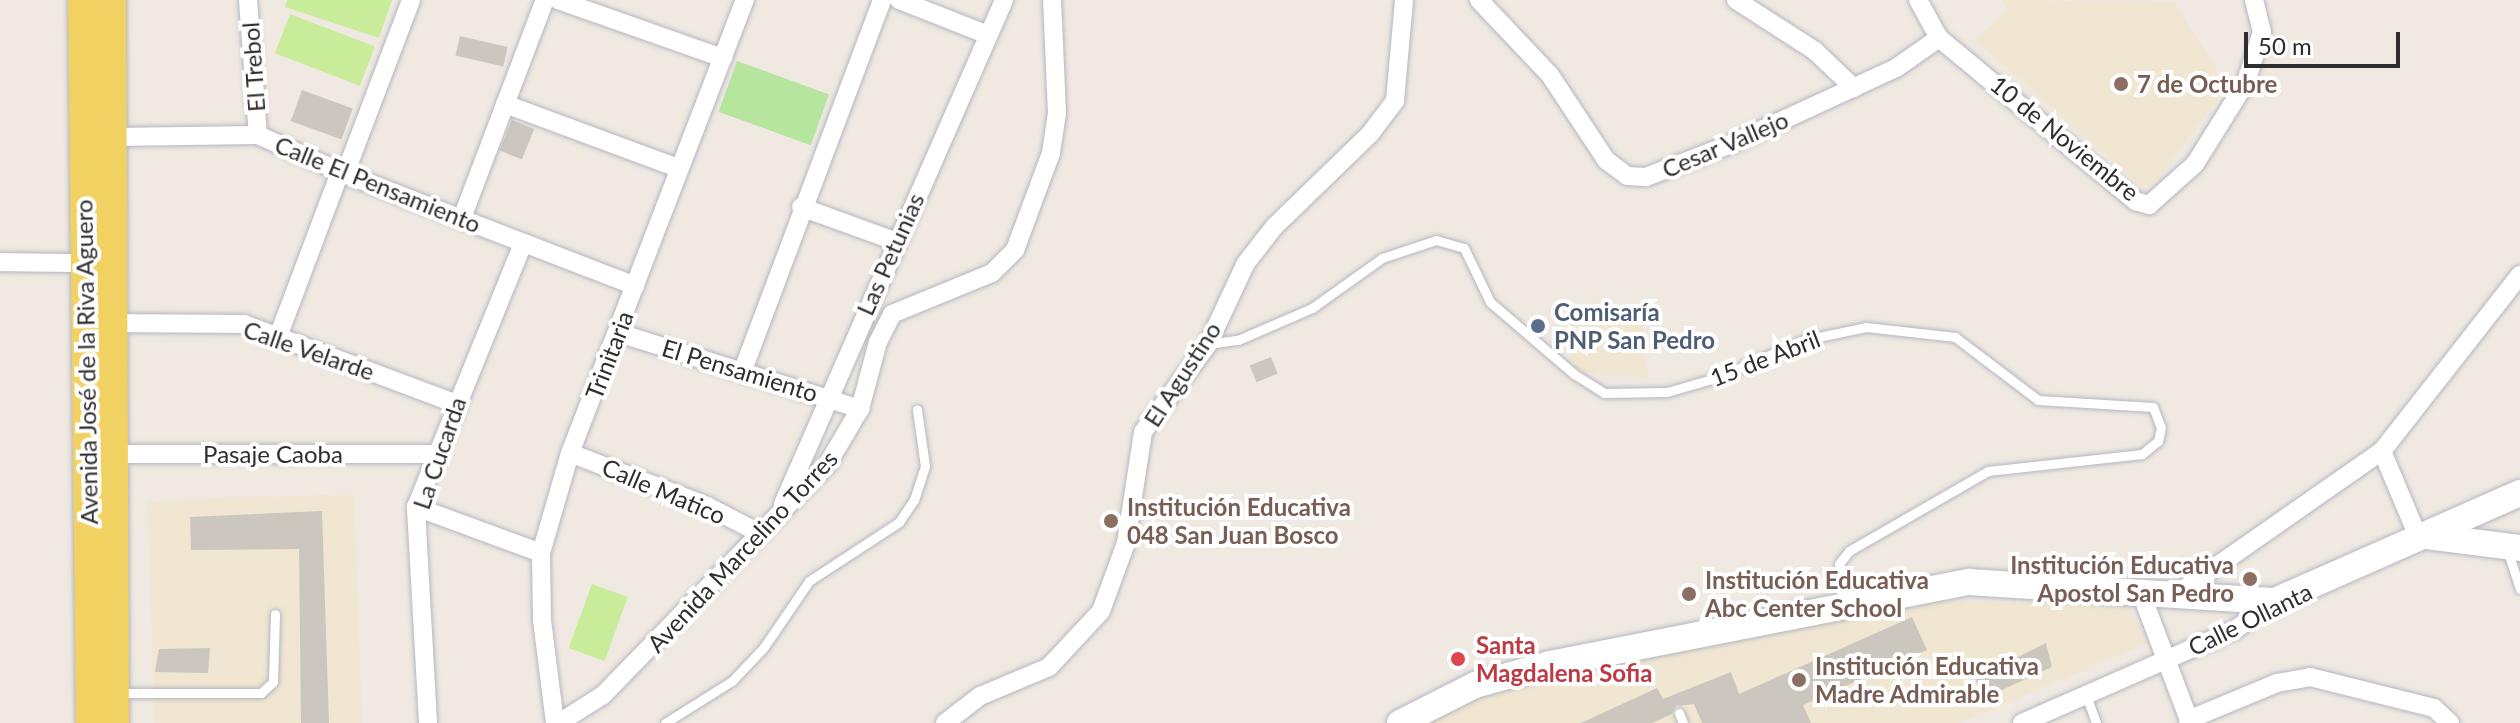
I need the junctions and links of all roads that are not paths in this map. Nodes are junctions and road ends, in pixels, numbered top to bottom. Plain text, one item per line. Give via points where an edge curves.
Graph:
1 (83, 0) edge
2 (111, 0) edge
3 (248, 0) edge
4 (411, 0) edge
5 (545, 0) edge
6 (558, 0) edge
7 (745, 0) edge
8 (882, 0) edge
9 (899, 0) edge
10 (1004, 0) edge
11 (1052, 0) edge
12 (1404, 0) edge
13 (1479, 0) edge
14 (1736, 0) edge
15 (1918, 0) edge
16 (2254, 0) edge
17 (609, 8) edge
18 (988, 35) junction
19 (1939, 38) junction
20 (723, 58) junction
21 (1854, 88) junction
22 (505, 104) junction
23 (258, 135) junction
24 (112, 137) junction
25 (678, 168) junction
26 (342, 173) junction
27 (801, 207) junction
28 (462, 218) junction
29 (895, 241) junction
30 (523, 243) junction
31 (0, 262) edge
32 (84, 263) junction
33 (2520, 275) edge
34 (635, 286) junction
35 (111, 323) junction
36 (619, 333) junction
37 (278, 337) junction
38 (1208, 344) junction
39 (743, 370) junction
40 (828, 398) junction
41 (454, 403) junction
42 (860, 409) junction
43 (917, 410) dead end
44 (2382, 451) junction
45 (570, 453) junction
46 (112, 454) junction
47 (434, 454) junction
48 (2520, 493) edge
49 (416, 507) junction
50 (780, 510) junction
51 (757, 532) junction
52 (2422, 537) junction
53 (2514, 548) edge
54 (541, 553) junction
55 (2520, 589) edge
56 (2141, 593) junction
57 (2174, 596) junction
58 (2275, 601) junction
59 (1843, 608) junction
60 (275, 614) dead end
61 (2166, 660) junction
62 (2086, 695) junction
63 (114, 708) edge
64 (2189, 721) edge
65 (2028, 722) edge
66 (91, 723) edge
67 (428, 723) edge
68 (557, 723) edge
69 (665, 723) edge
70 (945, 723) edge
71 (1400, 723) edge
72 (2096, 723) edge
73 (2450, 723) edge

1 - 32 main road, Avenida José de la Riva Aguero
2 - 24 main road, Avenida José de la Riva Aguero
3 - 23 street, El Trebol
4 - 26 street
5 - 22 street
6 - 17 street
7 - 20 street, Trinitaria
8 - 27 street
9 - 18 street
10 - 18 street, Las Petunias
11 - 42 street, Avenida Marcelino Torres via 1057,113 1051,153 1015,250 992,273 892,314 878,342
12 - 38 street, El Agustino via 1395,101 1370,134 1255,251
13 - 21 street, Cesar Vallejo via 1550,75 1606,160 1627,176 1646,177
14 - 21 street via 1815,51
15 - 19 street
16 - 19 street, 10 de Noviembre via 2262,32 2246,82 2195,164 2149,205 2135,201
17 - 20 street
18 - 29 street, Las Petunias
19 - 21 street, Cesar Vallejo
20 - 25 street, Trinitaria
22 - 25 street
22 - 28 street
23 - 24 street, Calle El Pensamiento
23 - 26 street, Calle El Pensamiento
24 - 35 main road, Avenida José de la Riva Aguero
25 - 34 street, Trinitaria
26 - 28 street, Calle El Pensamiento
26 - 37 street
27 - 29 street
27 - 39 street
28 - 30 street, Calle El Pensamiento
29 - 40 street, Las Petunias
30 - 34 street, Calle El Pensamiento
30 - 41 street, La Cucarda
31 - 32 street
32 - 66 main road, Avenida José de la Riva Aguero
33 - 44 street
34 - 36 street, Trinitaria
35 - 37 street, Calle Velarde via 244,324
35 - 46 main road, Avenida José de la Riva Aguero
36 - 39 street, El Pensamiento
36 - 45 street, Trinitaria
37 - 41 street, Calle Velarde
38 - 59 lane, 15 de Abril via 1238,340 1312,308 1382,258 1436,240 1464,248 1490,302 1604,393 1667,392 1719,377 1804,340 1866,327 1955,337 2038,400 2153,407 2161,428 2158,441 2142,454 1988,471 1849,551 1839,564
38 - 70 street, El Agustino via 1143,432 1126,543 1101,611 1049,667 980,696
39 - 40 street, El Pensamiento
40 - 42 street, El Pensamiento
40 - 50 street, Las Petunias
41 - 47 street, La Cucarda
42 - 50 street, Avenida Marcelino Torres via 839,450
43 - 69 lane via 925,466 914,500 899,522 809,581 764,647 732,681
44 - 52 street
44 - 57 street
45 - 51 street, Calle Matico via 707,506
45 - 54 street, Trinitaria
46 - 47 street, Pasaje Caoba
46 - 63 main road, Avenida José de la Riva Aguero
47 - 49 street, La Cucarda
48 - 52 street, Calle Ollanta
49 - 54 street
49 - 67 street, La Cucarda
50 - 51 street, Avenida Marcelino Torres
51 - 68 street, Avenida Marcelino Torres via 603,695
52 - 53 street
52 - 58 street, Calle Ollanta
53 - 55 lane
54 - 68 street, Trinitaria via 542,620
56 - 57 street
56 - 59 street via 1997,580
56 - 61 street
57 - 58 street
58 - 61 street, Calle Ollanta via 2236,629
59 - 71 street via 1550,664 1475,685
60 - 63 lane via 273,682 261,693
61 - 62 street, Calle Ollanta
61 - 64 street
62 - 65 street, Calle Ollanta
62 - 72 lane
64 - 73 street via 2284,680 2310,677 2434,708

